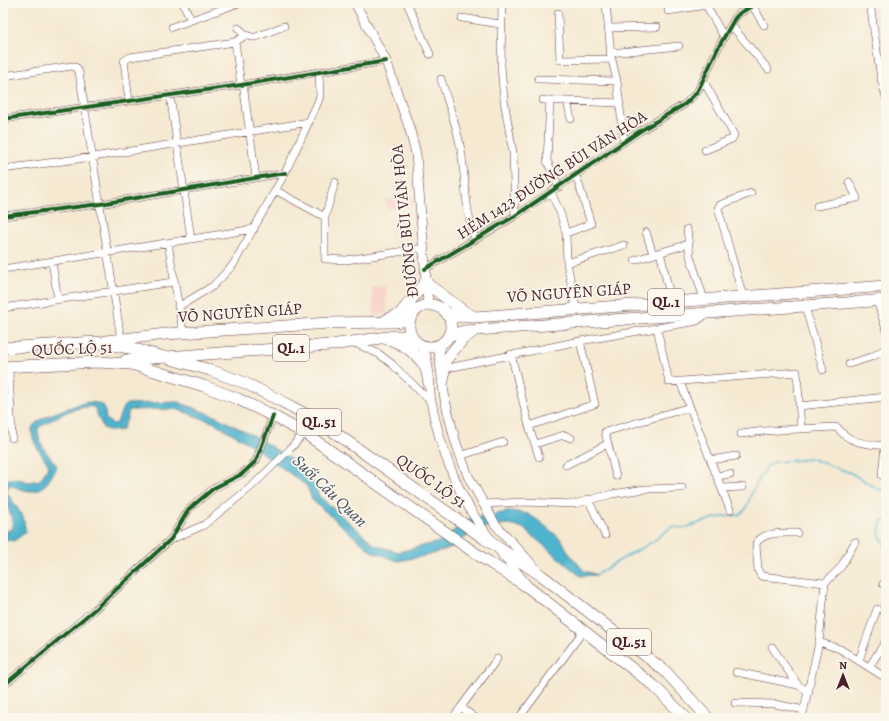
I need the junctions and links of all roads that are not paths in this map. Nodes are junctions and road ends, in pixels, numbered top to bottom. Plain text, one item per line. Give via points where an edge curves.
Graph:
1 (183, 3) edge
2 (239, 3) edge
3 (355, 3) edge
4 (407, 3) edge
5 (502, 3) edge
6 (606, 3) edge
7 (870, 3) edge
8 (755, 4) edge
9 (668, 11) dead end
10 (558, 13) dead end
11 (462, 18) dead end
12 (191, 20) junction
13 (500, 24) junction
14 (731, 25) junction
15 (764, 25) dead end
16 (284, 26) dead end
17 (172, 27) dead end
18 (657, 27) dead end
19 (238, 28) dead end
20 (608, 28) junction
21 (243, 34) junction
22 (724, 37) junction
23 (235, 42) junction
24 (679, 46) dead end
25 (430, 54) dead end
26 (611, 56) junction
27 (386, 61) junction
28 (768, 69) dead end
29 (319, 72) junction
30 (3, 76) edge
31 (440, 79) dead end
32 (538, 79) dead end
33 (703, 80) junction
34 (617, 81) junction
35 (242, 84) junction
36 (170, 95) junction
37 (886, 97) edge
38 (130, 101) junction
39 (567, 101) junction
40 (619, 103) junction
41 (84, 108) junction
42 (3, 119) edge
43 (571, 120) dead end
44 (308, 122) junction
45 (248, 131) junction
46 (624, 142) junction
47 (176, 143) junction
48 (705, 150) dead end
49 (93, 157) junction
50 (3, 169) edge
51 (285, 173) junction
52 (576, 175) junction
53 (256, 178) junction
54 (335, 182) dead end
55 (849, 182) dead end
56 (559, 187) junction
57 (184, 190) junction
58 (275, 190) junction
59 (551, 192) junction
60 (751, 193) dead end
61 (100, 204) junction
62 (817, 206) dead end
63 (3, 216) edge
64 (515, 216) junction
65 (325, 217) junction
66 (254, 229) junction
67 (687, 229) dead end
68 (646, 232) dead end
69 (566, 233) junction
70 (191, 239) junction
71 (475, 239) junction
72 (168, 243) junction
73 (688, 244) junction
74 (624, 245) dead end
75 (424, 248) junction
76 (660, 252) junction
77 (107, 253) junction
78 (653, 254) junction
79 (636, 260) dead end
80 (52, 262) junction
81 (567, 262) junction
82 (3, 267) edge
83 (425, 269) junction
84 (173, 282) junction
85 (426, 282) junction
86 (886, 285) edge
87 (114, 292) junction
88 (743, 296) junction
89 (704, 299) junction
90 (58, 300) junction
91 (882, 301) edge
92 (669, 302) junction
93 (428, 304) junction
94 (805, 306) junction
95 (178, 307) junction
96 (3, 308) edge
97 (576, 308) junction
98 (447, 313) junction
99 (708, 313) junction
100 (410, 317) junction
101 (476, 317) junction
102 (382, 322) junction
103 (657, 328) junction
104 (886, 329) edge
105 (478, 330) junction
106 (183, 332) junction
107 (139, 336) junction
108 (121, 339) junction
109 (373, 339) junction
110 (445, 340) junction
111 (580, 341) junction
112 (96, 342) junction
113 (353, 342) junction
114 (417, 342) junction
115 (3, 344) edge
116 (3, 348) edge
117 (886, 348) edge
118 (511, 354) junction
119 (163, 357) junction
120 (140, 359) junction
121 (114, 362) junction
122 (849, 364) dead end
123 (103, 366) junction
124 (443, 369) junction
125 (5, 370) edge
126 (823, 370) dead end
127 (443, 382) junction
128 (680, 382) junction
129 (429, 384) junction
130 (886, 397) edge
131 (432, 402) junction
132 (800, 406) junction
133 (690, 407) junction
134 (273, 416) junction
135 (529, 426) junction
136 (801, 428) junction
137 (304, 433) junction
138 (741, 434) dead end
139 (12, 438) dead end
140 (571, 438) dead end
141 (503, 442) dead end
142 (535, 444) junction
143 (607, 444) junction
144 (885, 446) edge
145 (460, 456) junction
146 (539, 456) dead end
147 (736, 456) dead end
148 (712, 460) junction
149 (566, 466) dead end
150 (730, 474) dead end
151 (882, 475) dead end
152 (616, 476) dead end
153 (718, 476) junction
154 (743, 487) dead end
155 (682, 488) dead end
156 (722, 488) junction
157 (588, 499) junction
158 (484, 506) junction
159 (730, 510) dead end
160 (797, 533) dead end
161 (605, 534) dead end
162 (488, 538) junction
163 (171, 539) junction
164 (855, 542) dead end
165 (512, 561) junction
166 (825, 583) junction
167 (877, 608) dead end
168 (584, 630) junction
169 (886, 641) edge
170 (819, 642) junction
171 (772, 647) dead end
172 (497, 659) dead end
173 (859, 660) junction
174 (869, 667) junction
175 (736, 672) dead end
176 (886, 678) edge
177 (798, 685) junction
178 (3, 686) edge
179 (809, 692) junction
180 (735, 703) dead end
181 (461, 707) junction
182 (804, 710) junction
183 (453, 718) edge
184 (475, 718) edge
185 (519, 718) edge
186 (686, 718) edge
187 (708, 718) edge
188 (802, 718) edge

1 - 12 street
2 - 12 street
3 - 27 main road, ĐƯỜNG BÙI VĂN HÒA
4 - 25 street
5 - 13 street
6 - 20 street
7 - 37 street
8 - 14 street, HẺM 1423 ĐƯỜNG BÙI VĂN HÒA via 740,13
8 - 15 street
9 - 22 street via 706,5
10 - 26 street via 560,60
11 - 13 street
12 - 17 street
13 - 64 street via 502,82 513,153
14 - 22 street, HẺM 1423 ĐƯỜNG BÙI VĂN HÒA
14 - 28 street
16 - 21 street via 256,37
18 - 20 street
19 - 21 street
20 - 26 street
21 - 23 street via 241,40
22 - 33 street, HẺM 1423 ĐƯỜNG BÙI VĂN HÒA
23 - 35 street
23 - 38 street via 126,58 124,61
24 - 26 street
26 - 34 street
27 - 29 street
27 - 75 main road, ĐƯỜNG BÙI VĂN HÒA via 416,154
29 - 35 street
29 - 44 street via 320,96
30 - 41 street via 72,66 77,68
31 - 71 street via 459,141 466,206
32 - 34 street
33 - 46 street, HẺM 1423 ĐƯỜNG BÙI VĂN HÒA via 686,104
33 - 48 street via 734,135 732,139
34 - 40 street
35 - 36 street
35 - 45 street
36 - 38 street
36 - 47 street
38 - 41 street
39 - 40 street
39 - 43 street
39 - 56 street via 546,100 547,161
40 - 46 street
41 - 42 street
41 - 49 street
44 - 45 street
44 - 51 street
45 - 47 street
45 - 53 street
46 - 52 street, HẺM 1423 ĐƯỜNG BÙI VĂN HÒA
47 - 49 street
47 - 57 street
49 - 50 street
49 - 61 street
51 - 53 street
51 - 58 street
52 - 56 street, HẺM 1423 ĐƯỜNG BÙI VĂN HÒA
52 - 69 street via 592,224
53 - 57 street
54 - 65 street
55 - 62 street via 857,198
56 - 59 street, HẺM 1423 ĐƯỜNG BÙI VĂN HÒA
57 - 61 street
57 - 70 street
58 - 65 street
58 - 66 street
59 - 64 street, HẺM 1423 ĐƯỜNG BÙI VĂN HÒA
59 - 69 street
60 - 88 street via 718,206
61 - 63 street
61 - 77 street
64 - 71 street, HẺM 1423 ĐƯỜNG BÙI VĂN HÒA
65 - 75 street via 325,256 328,259 346,260
66 - 70 street
66 - 95 street via 233,265 213,286
67 - 73 street
68 - 78 street
69 - 81 street
70 - 72 street
71 - 83 street, HẺM 1423 ĐƯỜNG BÙI VĂN HÒA
72 - 77 street
72 - 84 street
73 - 76 street
73 - 89 street
74 - 81 street
75 - 83 main road, ĐƯỜNG BÙI VĂN HÒA
76 - 78 street
76 - 92 street
77 - 80 street
77 - 87 street
78 - 79 street
80 - 82 street
80 - 90 street
81 - 97 street
83 - 85 main road, ĐƯỜNG BÙI VĂN HÒA
84 - 87 street
84 - 95 street
85 - 93 main road, ĐƯỜNG BÙI VĂN HÒA
85 - 101 highway via 465,312
85 - 102 highway via 400,314
86 - 88 highway, VÕ NGUYÊN GIÁP / QL.1
87 - 90 street
87 - 108 street
88 - 89 highway, VÕ NGUYÊN GIÁP / QL.1
89 - 92 highway, VÕ NGUYÊN GIÁP / QL.1
90 - 96 street
91 - 94 highway, VÕ NGUYÊN GIÁP / QL.1
91 - 104 street
92 - 97 highway, VÕ NGUYÊN GIÁP / QL.1
93 - 98 highway, QL.1 via 435,305
93 - 100 highway, QL.1 via 415,310
94 - 99 highway, VÕ NGUYÊN GIÁP / QL.1
94 - 126 street
95 - 106 street
97 - 101 highway, VÕ NGUYÊN GIÁP / QL.1
98 - 101 highway, VÕ NGUYÊN GIÁP / QL.1 via 455,317
98 - 110 highway via 452,326
99 - 103 street via 697,321
99 - 105 highway, VÕ NGUYÊN GIÁP / QL.1
100 - 102 highway, VÕ NGUYÊN GIÁP / QL.1 via 402,321
100 - 114 highway via 408,329
102 - 106 highway, VÕ NGUYÊN GIÁP / QL.1
103 - 111 street
103 - 128 street via 668,380
105 - 110 highway, VÕ NGUYÊN GIÁP / QL.1 via 464,331
105 - 124 highway via 463,339 445,361
106 - 107 highway, VÕ NGUYÊN GIÁP / QL.1
107 - 108 highway, VÕ NGUYÊN GIÁP / QL.1
107 - 120 highway
108 - 112 highway, VÕ NGUYÊN GIÁP / QL.1
109 - 113 highway, QL.1
109 - 114 highway, QL.1 via 404,336
109 - 129 highway via 390,340 406,348 424,365
110 - 114 highway, QL.1 via 434,347
110 - 127 main road via 439,354
111 - 118 street
111 - 135 street via 596,404
112 - 115 main road, QUỐC LỘ 51 / QL.1 via 82,339
112 - 116 highway, QUỐC LỘ 51 / QL.1
112 - 120 highway, QUỐC LỘ 51 / QL.51
113 - 119 highway, QL.1
113 - 131 street via 379,354
114 - 129 main road via 426,356
117 - 122 street via 874,356
118 - 124 street
118 - 135 street
119 - 120 highway, QL.1
119 - 162 highway, QUỐC LỘ 51 / QL.51 via 210,370 281,400 320,422
120 - 121 highway, QL.1
120 - 123 main road, QUỐC LỘ 51 / QL.51
120 - 134 highway, QUỐC LỘ 51 / QL.51
121 - 123 highway, QL.1
121 - 125 highway, QUỐC LỘ 51 / QL.1
123 - 125 main road, QUỐC LỘ 51 / QL.1
124 - 127 highway
125 - 139 street
127 - 145 main road via 445,400
128 - 132 street via 795,372 798,375
128 - 133 street
129 - 131 main road
130 - 132 street
131 - 162 main road via 455,482
132 - 136 street
133 - 143 street via 606,431
133 - 148 street
134 - 137 highway, QUỐC LỘ 51 / QL.51
134 - 163 street via 256,461 242,474 214,488 189,509
135 - 142 street
136 - 138 street
136 - 144 street via 838,428 846,438
137 - 163 street via 252,486 204,525
137 - 165 highway, QUỐC LỘ 51 / QL.51 via 475,553
140 - 142 street via 564,434
141 - 145 street
142 - 146 street
143 - 149 street
143 - 152 street
144 - 151 street
145 - 158 main road
147 - 148 street
148 - 153 street
150 - 153 street
153 - 156 street
154 - 156 street
155 - 157 street via 645,489
156 - 159 street
157 - 158 street via 572,504 524,502
157 - 161 street
158 - 165 main road
160 - 166 street via 774,534 758,540 758,573 766,577
162 - 165 highway, QUỐC LỘ 51 / QL.51
163 - 178 street via 95,609
164 - 166 street via 841,567
165 - 168 highway, QUỐC LỘ 51 / QL.51 via 529,588
165 - 187 highway, QUỐC LỘ 51 / QL.51 via 541,574 665,671
166 - 170 street
167 - 173 street
168 - 185 street
168 - 186 highway, QUỐC LỘ 51 / QL.51 via 653,685
169 - 174 street
170 - 173 street via 840,649
170 - 179 street
171 - 177 street
172 - 181 street
173 - 174 street
174 - 176 street
175 - 177 street
177 - 179 street
179 - 182 street
180 - 182 street via 775,704
181 - 183 street
181 - 184 street
182 - 188 street

